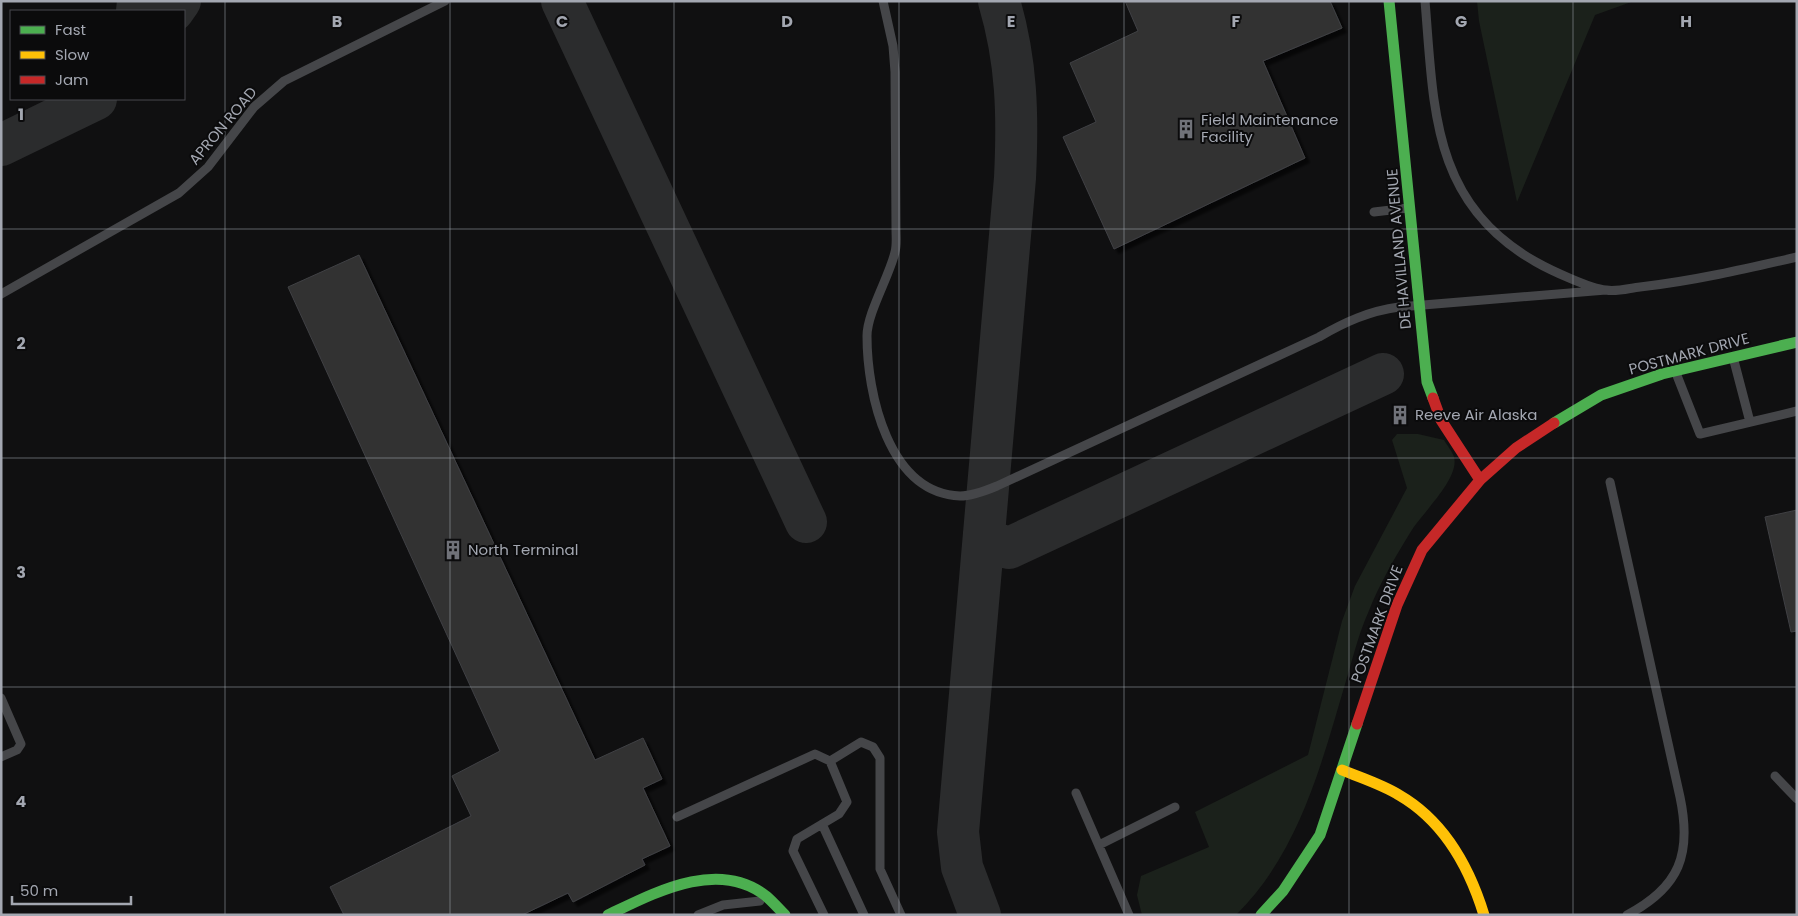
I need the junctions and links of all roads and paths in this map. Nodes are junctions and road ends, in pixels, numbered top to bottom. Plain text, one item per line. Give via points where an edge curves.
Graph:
1 (445, 1) edge
2 (883, 1) edge
3 (1389, 1) edge
4 (1425, 1) edge
5 (1410, 208) junction
6 (1374, 212) dead end
7 (1797, 257) edge
8 (1606, 290) junction
9 (1, 294) edge
10 (1419, 305) junction
11 (1797, 342) edge
12 (1733, 357) junction
13 (1676, 370) junction
14 (1797, 411) edge
15 (1750, 422) junction
16 (1480, 480) junction
17 (1610, 482) dead end
18 (1, 698) edge
19 (1, 757) edge
20 (830, 761) junction
21 (1342, 770) junction
22 (1775, 776) dead end
23 (1076, 794) dead end
24 (1797, 799) edge
25 (1175, 807) dead end
26 (677, 817) dead end
27 (822, 824) junction
28 (1099, 845) junction
29 (775, 902) junction
30 (608, 915) edge
31 (698, 915) edge
32 (785, 915) edge
33 (824, 915) edge
34 (864, 915) edge
35 (901, 915) edge
36 (1129, 915) edge
37 (1261, 915) edge
38 (1484, 915) edge
39 (1627, 915) edge

1 - 9 lane, APRON ROAD via 284,81 254,107 208,166 179,193
2 - 10 lane via 895,72 896,229 895,253 867,334 873,398 901,462 929,488 962,496 992,488 1345,322 1375,311
3 - 5 street, DE HAVILLAND AVENUE
4 - 8 lane via 1434,95 1444,153 1455,182 1469,204 1499,238 1545,267
5 - 6 lane
5 - 10 street, DE HAVILLAND AVENUE
7 - 8 lane via 1675,283
8 - 10 lane
10 - 16 street, DE HAVILLAND AVENUE via 1426,374 1433,402
11 - 12 street, POSTMARK DRIVE
12 - 13 street, POSTMARK DRIVE
12 - 15 lane
13 - 15 lane via 1700,434
13 - 16 street, POSTMARK DRIVE via 1583,404 1516,448
14 - 15 lane
16 - 21 street, POSTMARK DRIVE via 1422,550 1397,605
17 - 39 lane via 1686,834 1681,860 1670,884
18 - 19 lane via 21,744 17,750
20 - 26 lane via 815,754
20 - 27 lane via 847,802 839,814
20 - 35 lane via 861,742 874,747 880,758 880,868
21 - 37 street, POSTMARK DRIVE via 1320,835 1283,891
21 - 38 street via 1399,795 1424,813 1446,836 1464,863
22 - 24 lane
23 - 28 lane
25 - 28 lane
27 - 33 lane via 797,840 793,851
27 - 34 lane
28 - 36 lane
29 - 30 street via 757,889 707,877 673,885
29 - 31 lane via 753,900 723,905
29 - 32 street

